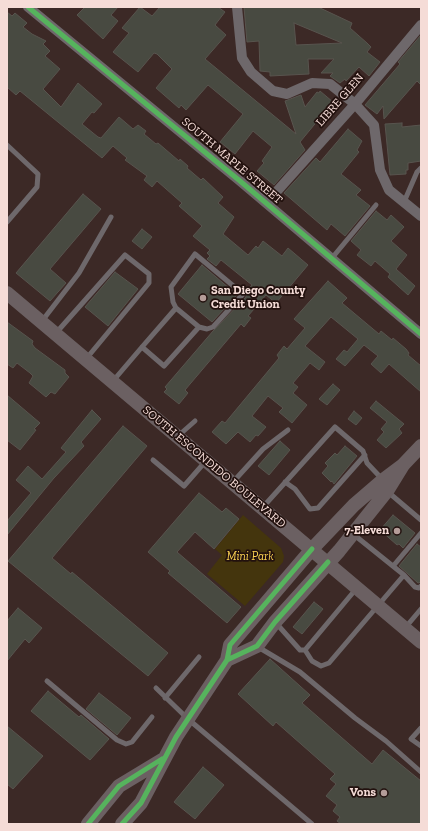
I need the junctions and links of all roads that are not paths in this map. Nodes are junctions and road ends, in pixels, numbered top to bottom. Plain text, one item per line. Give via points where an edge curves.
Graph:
1 (28, 7) edge
2 (236, 8) edge
3 (421, 25) edge
4 (355, 104) junction
5 (7, 145) edge
6 (421, 168) edge
7 (278, 190) dead end
8 (404, 202) junction
9 (376, 206) dead end
10 (421, 216) edge
11 (111, 217) dead end
12 (7, 222) edge
13 (332, 258) junction
14 (7, 293) edge
15 (176, 308) junction
16 (41, 321) junction
17 (199, 327) junction
18 (55, 334) junction
19 (421, 334) edge
20 (142, 347) junction
21 (86, 360) junction
22 (112, 382) junction
23 (195, 421) dead end
24 (288, 430) dead end
25 (178, 437) junction
26 (421, 446) edge
27 (365, 455) junction
28 (153, 460) dead end
29 (206, 461) junction
30 (285, 482) junction
31 (232, 483) junction
32 (385, 486) junction
33 (262, 508) junction
34 (421, 520) edge
35 (352, 534) junction
36 (420, 535) edge
37 (312, 549) junction
38 (328, 562) junction
39 (394, 566) junction
40 (404, 574) junction
41 (421, 586) edge
42 (357, 588) junction
43 (378, 606) junction
44 (421, 609) edge
45 (275, 622) junction
46 (405, 628) junction
47 (421, 642) edge
48 (257, 646) junction
49 (305, 650) junction
50 (199, 657) dead end
51 (227, 660) junction
52 (47, 681) dead end
53 (156, 688) dead end
54 (165, 698) junction
55 (152, 717) dead end
56 (188, 719) junction
57 (421, 728) edge
58 (421, 746) edge
59 (162, 759) junction
60 (421, 772) edge
61 (88, 824) edge
62 (122, 824) edge
63 (312, 824) edge

1 - 13 street, SOUTH MAPLE STREET
2 - 4 street via 242,58 251,72 273,91 286,94 312,83 330,84
3 - 4 street, LIBRE GLEN
4 - 7 street, LIBRE GLEN
4 - 8 street via 374,125 380,170 389,190
5 - 12 lane via 38,174 37,187
6 - 8 lane
8 - 10 street
9 - 13 lane
11 - 16 lane via 78,273
13 - 19 street, SOUTH MAPLE STREET
14 - 16 main road, SOUTH ESCONDIDO BOULEVARD
15 - 17 lane
15 - 17 lane via 172,302 170,287 195,254 243,294 214,327
15 - 20 lane
16 - 18 main road, SOUTH ESCONDIDO BOULEVARD
17 - 20 lane via 164,366
18 - 21 main road, SOUTH ESCONDIDO BOULEVARD
18 - 21 lane via 125,255 149,274 149,284
20 - 22 lane
21 - 22 main road, SOUTH ESCONDIDO BOULEVARD
22 - 25 main road, SOUTH ESCONDIDO BOULEVARD
23 - 25 lane
24 - 31 lane via 263,449
25 - 29 main road, SOUTH ESCONDIDO BOULEVARD
26 - 32 main road
27 - 30 lane via 335,428
27 - 30 lane via 318,508 310,509
27 - 32 lane
28 - 29 lane via 184,486
29 - 31 main road, SOUTH ESCONDIDO BOULEVARD
30 - 33 lane
31 - 33 main road, SOUTH ESCONDIDO BOULEVARD
32 - 34 lane
32 - 35 main road
32 - 37 main road via 354,505
33 - 37 main road, SOUTH ESCONDIDO BOULEVARD
35 - 38 main road
35 - 39 lane
36 - 39 lane
37 - 38 main road, SOUTH ESCONDIDO BOULEVARD
37 - 51 main road via 230,645
38 - 42 main road, SOUTH ESCONDIDO BOULEVARD
38 - 45 main road
39 - 40 lane
40 - 41 lane via 415,587
40 - 43 lane
42 - 43 main road, SOUTH ESCONDIDO BOULEVARD
42 - 49 lane
43 - 46 main road, SOUTH ESCONDIDO BOULEVARD
43 - 49 lane via 329,663 321,666 312,662
44 - 46 lane
45 - 48 main road
45 - 49 lane via 300,650
46 - 47 main road, SOUTH ESCONDIDO BOULEVARD
48 - 51 main road
48 - 60 lane via 300,672
50 - 54 lane
51 - 56 main road
52 - 55 lane via 117,740 126,744 132,742
53 - 54 lane
54 - 56 lane
56 - 59 main road
56 - 63 lane
57 - 58 lane via 412,739
59 - 61 main road via 119,786
59 - 62 main road via 141,803

